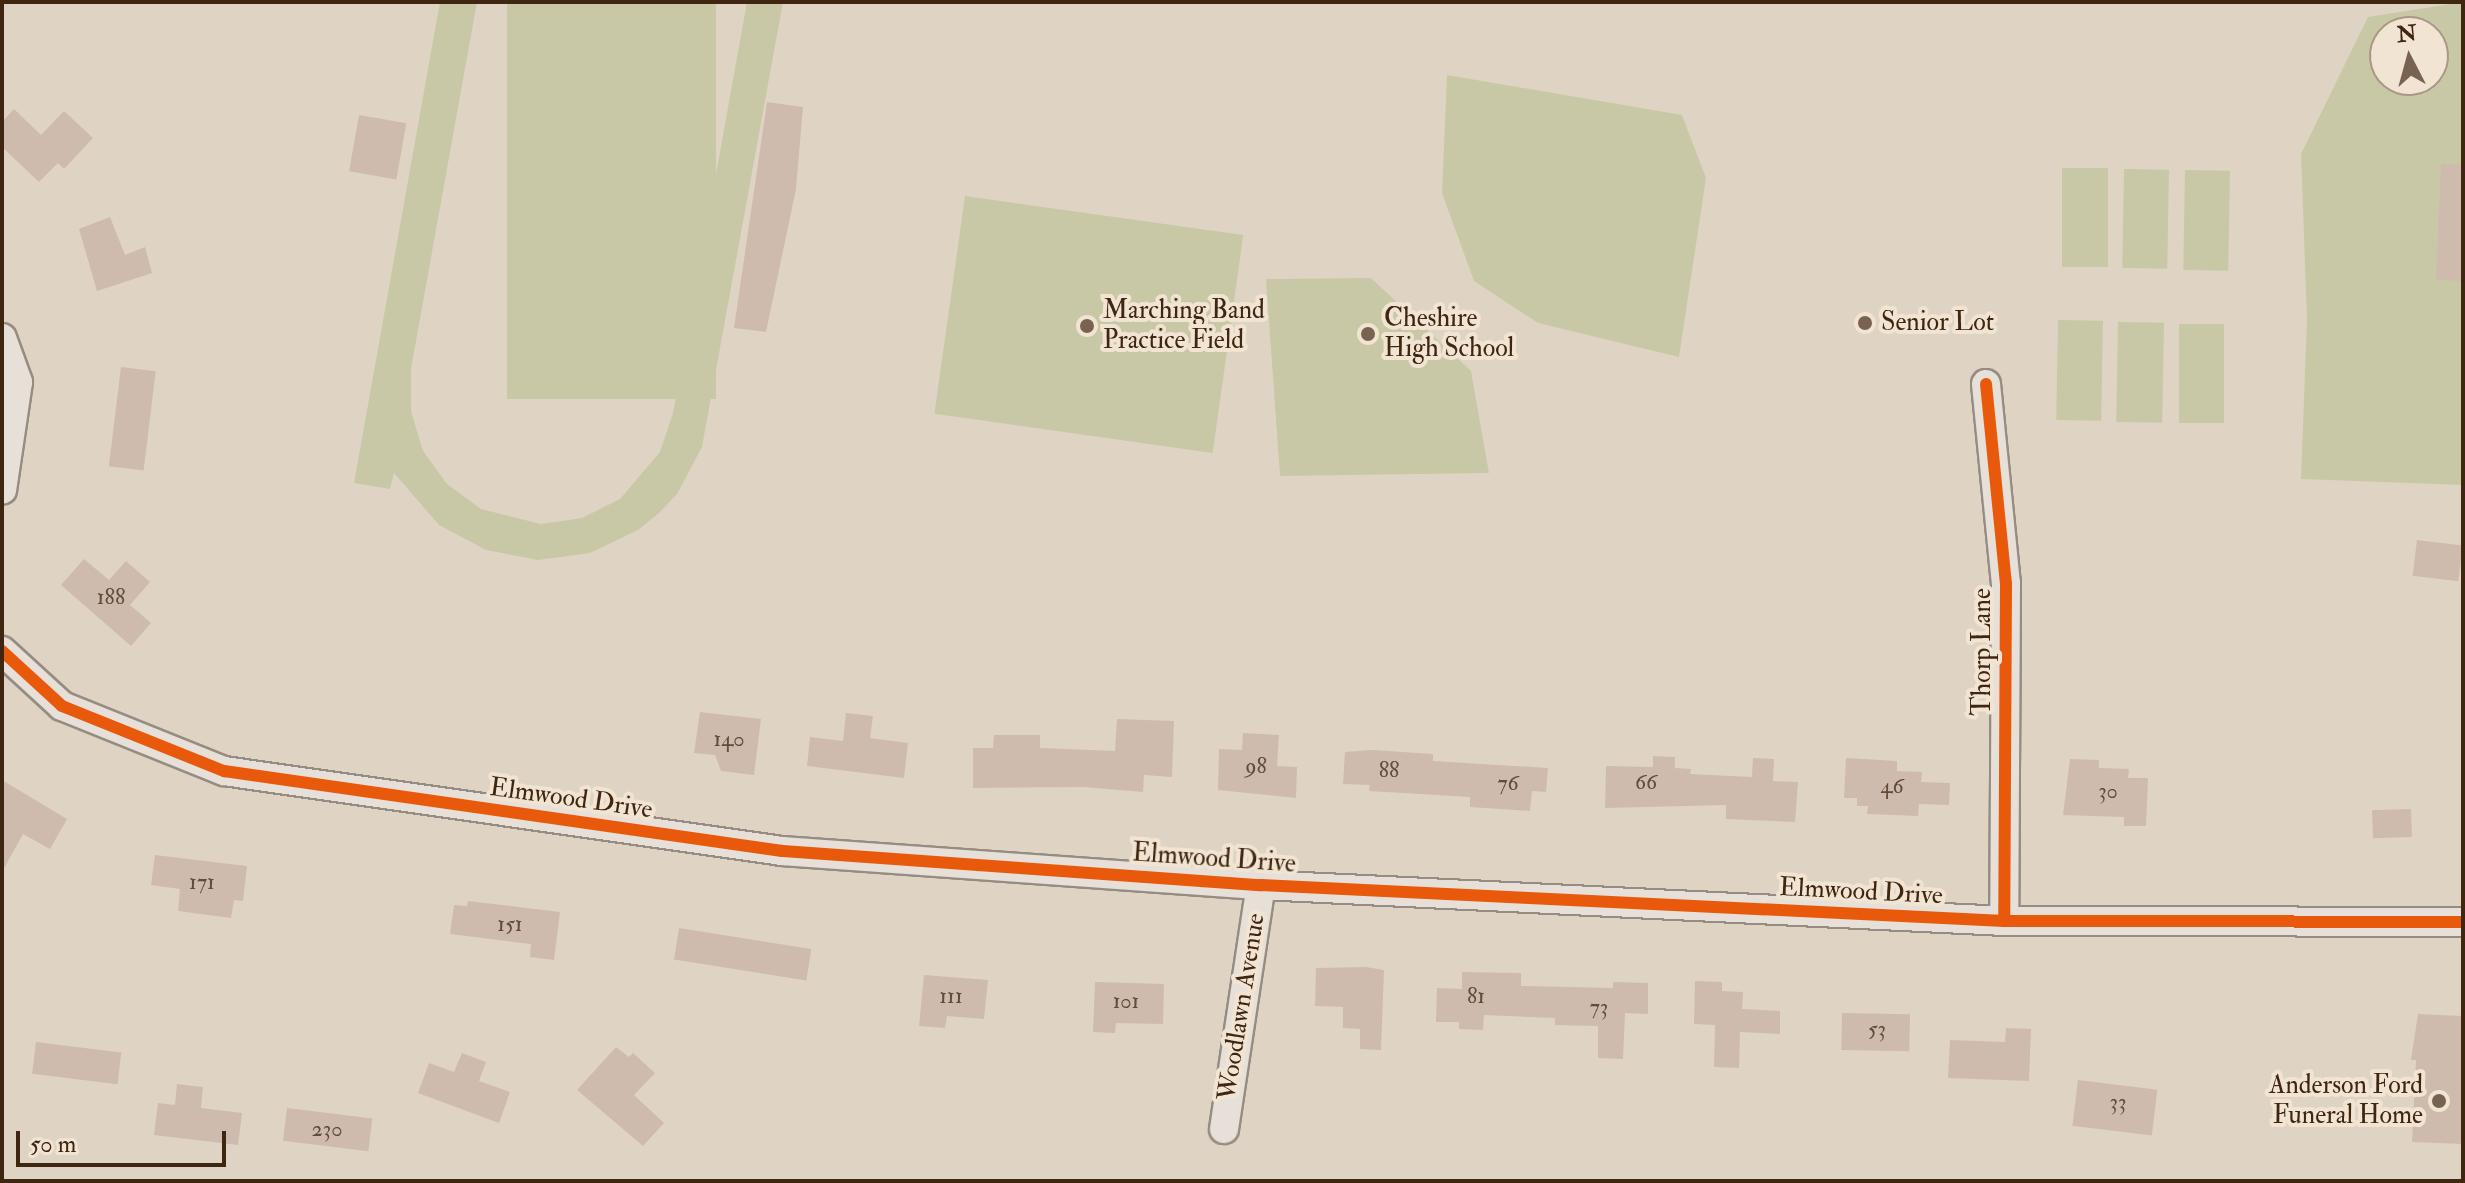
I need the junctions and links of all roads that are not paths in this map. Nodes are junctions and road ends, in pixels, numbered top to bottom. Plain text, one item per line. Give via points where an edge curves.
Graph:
1 (2, 338) edge
2 (1986, 384) dead end
3 (2, 490) edge
4 (2, 651) edge
5 (1261, 885) junction
6 (2004, 921) junction
7 (2463, 922) edge
8 (1224, 1129) dead end

1 - 3 street via 18,382
2 - 6 street, Thorp Lane via 2006,583
4 - 5 street, Elmwood Drive via 62,706 224,771 782,851
5 - 6 street, Elmwood Drive
5 - 8 street, Woodlawn Avenue
6 - 7 street, Elmwood Drive

